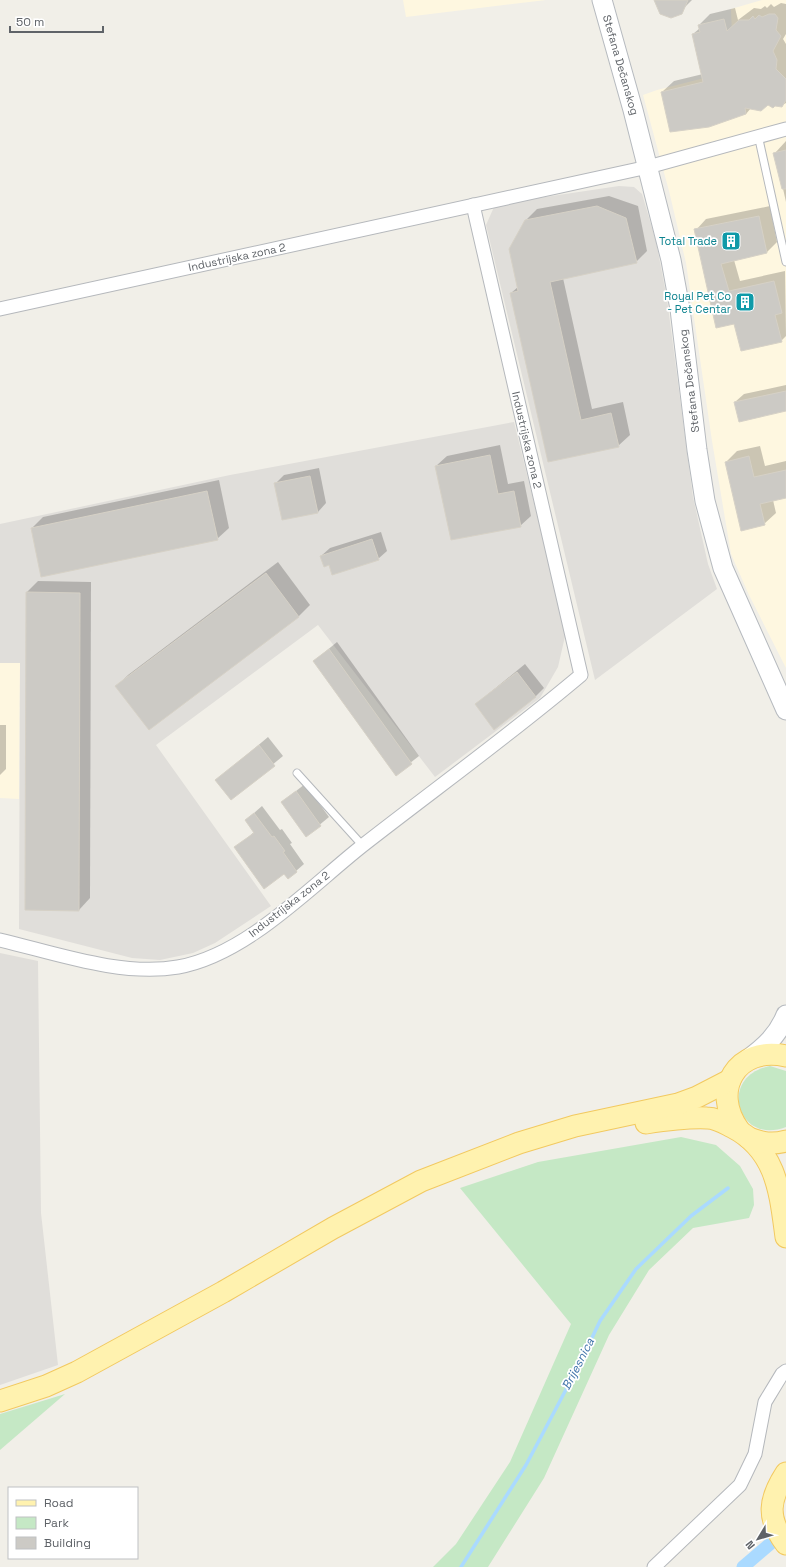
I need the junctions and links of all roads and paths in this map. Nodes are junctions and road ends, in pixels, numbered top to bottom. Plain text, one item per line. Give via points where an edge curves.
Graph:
1 (602, 0) edge
2 (786, 129) edge
3 (758, 135) junction
4 (648, 167) junction
5 (473, 204) junction
6 (786, 262) edge
7 (0, 309) edge
8 (786, 710) edge
9 (297, 773) dead end
10 (363, 846) junction
11 (0, 940) edge
12 (786, 1015) edge
13 (786, 1056) edge
14 (747, 1060) junction
15 (730, 1080) junction
16 (744, 1134) junction
17 (550, 1135) junction
18 (786, 1141) edge
19 (786, 1237) edge
20 (786, 1371) edge
21 (0, 1401) edge
22 (786, 1473) edge
23 (782, 1538) edge
24 (654, 1567) edge

1 - 4 main road, Stefana Dečanskog
2 - 3 street, Industrijska zona 2
3 - 4 street, Industrijska zona 2
3 - 6 lane
4 - 5 street, Industrijska zona 2
4 - 8 main road, Stefana Dečanskog via 680,309 697,450 706,501 724,568
5 - 7 street, Industrijska zona 2
5 - 10 street, Industrijska zona 2 via 581,675 519,727
9 - 10 lane
10 - 11 street, Industrijska zona 2 via 284,911 241,942 212,956 178,967 142,969 102,964
12 - 14 main road via 767,1046
13 - 14 main road via 773,1053
14 - 15 main road
15 - 16 main road via 726,1093 727,1106 731,1119
15 - 17 main road via 705,1094 678,1104 575,1126
16 - 17 main road via 720,1120 689,1118
16 - 18 main road via 762,1143 776,1144
16 - 19 main road via 765,1156 773,1171 779,1190
17 - 21 main road via 421,1181 78,1372
20 - 24 street via 765,1402 755,1454 740,1485
22 - 23 main road via 774,1496 771,1513

